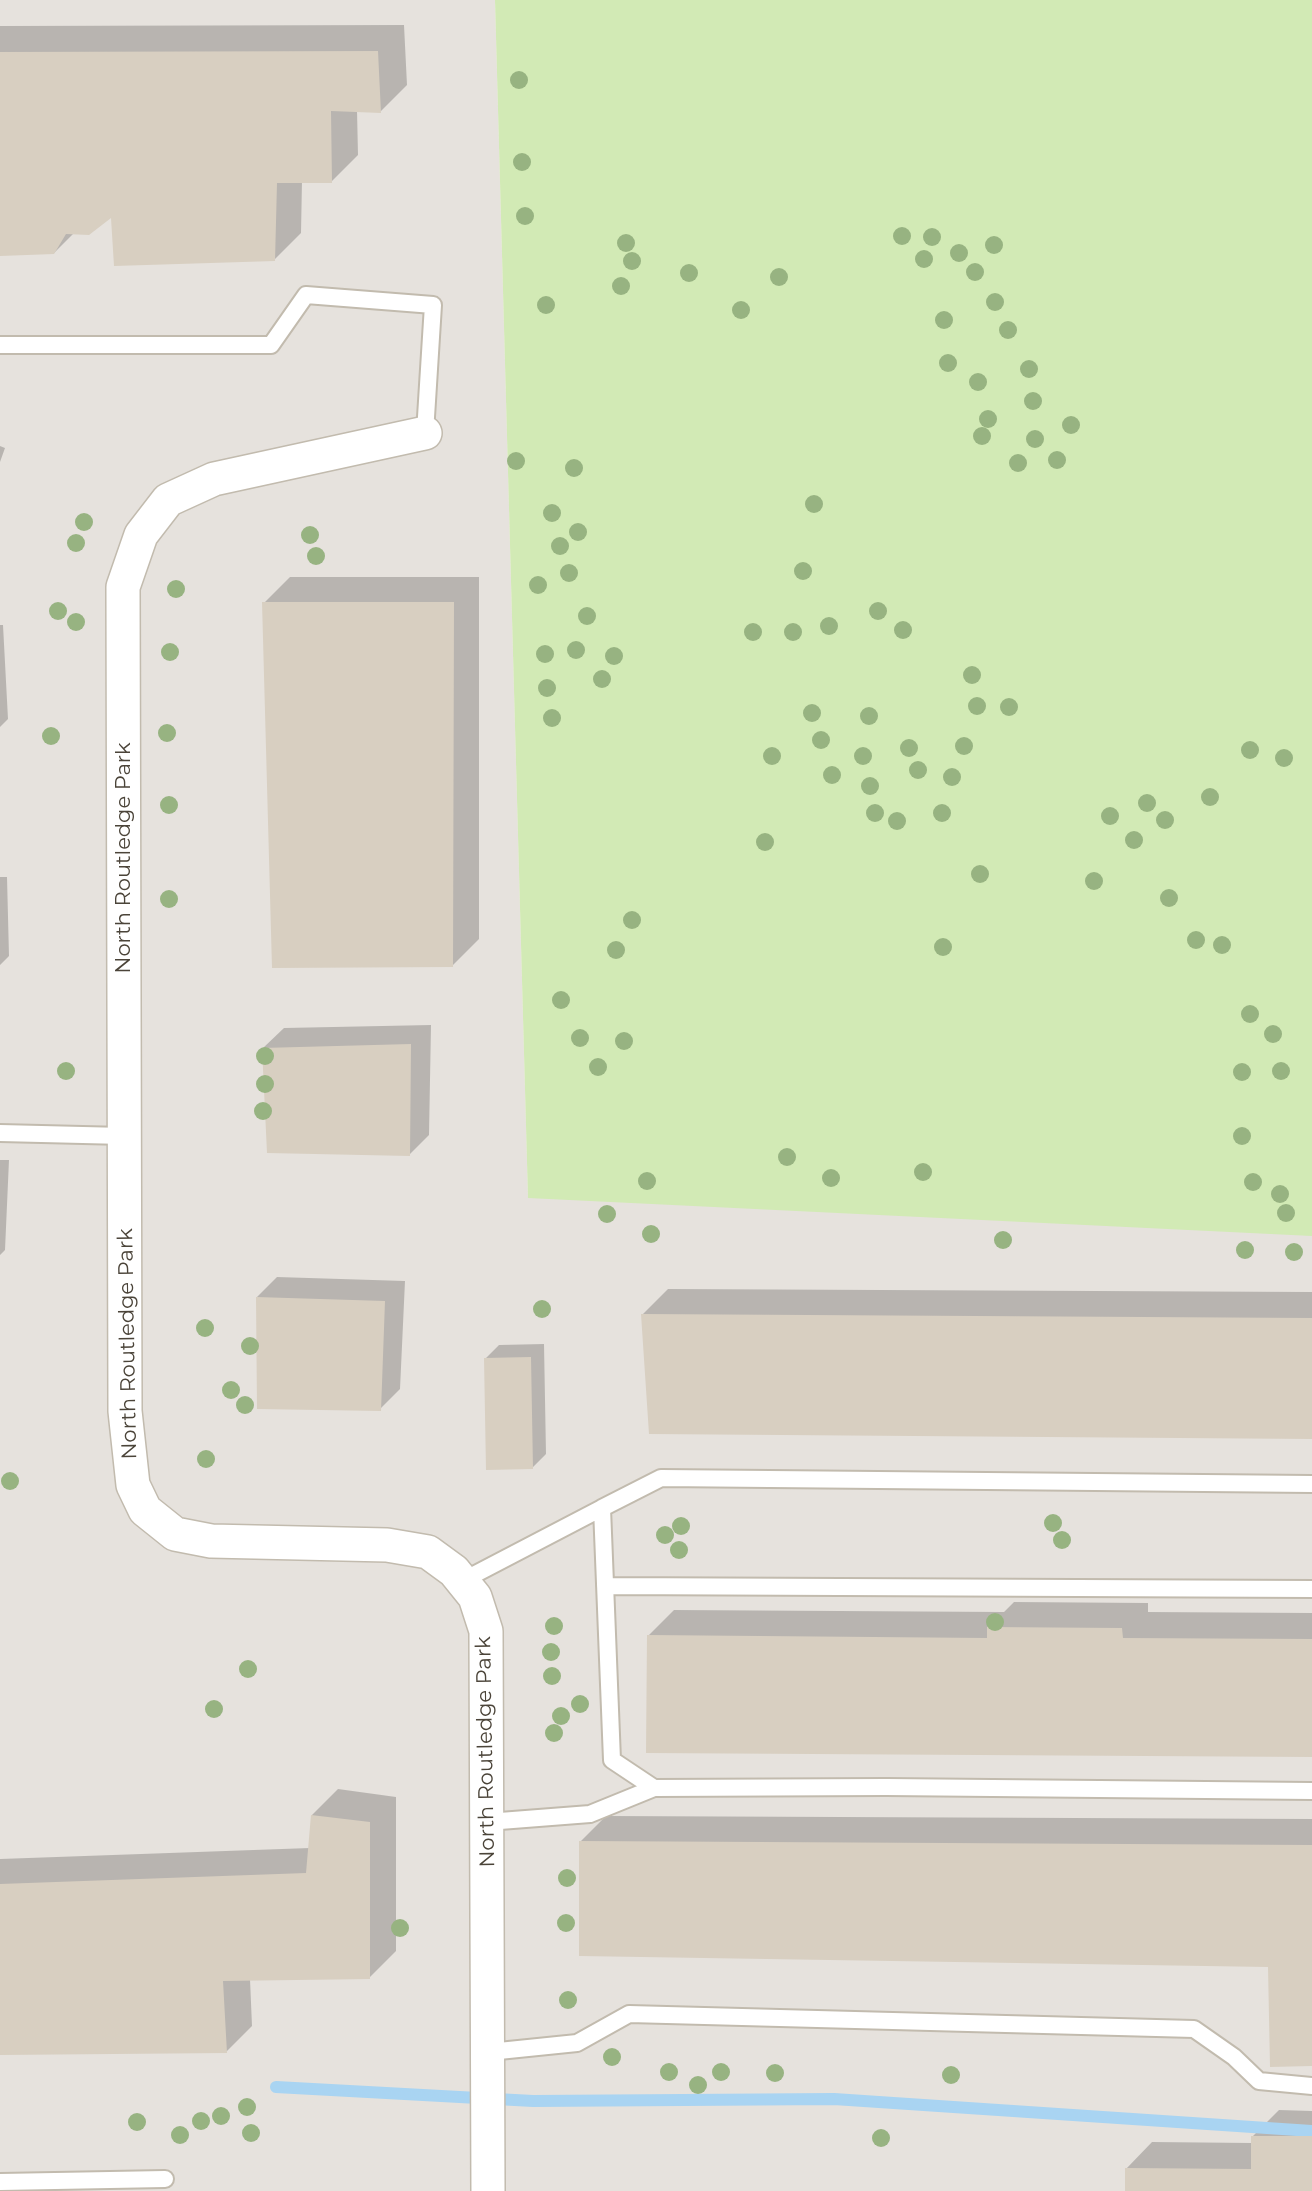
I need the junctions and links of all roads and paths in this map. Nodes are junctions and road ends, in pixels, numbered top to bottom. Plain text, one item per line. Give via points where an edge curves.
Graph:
1 (0, 345) edge
2 (425, 433) joint
3 (0, 1132) edge
4 (124, 1136) junction
5 (1312, 1484) edge
6 (602, 1508) junction
7 (462, 1581) junction
8 (605, 1587) junction
9 (1312, 1588) edge
10 (654, 1788) junction
11 (1312, 1791) edge
12 (487, 1822) junction
13 (489, 2052) junction
14 (1312, 2086) edge
15 (165, 2179) dead end
16 (0, 2181) edge
17 (488, 2191) edge

1 - 2 lane via 272,345 306,295 433,305
2 - 4 street, North Routledge Park via 214,479 168,500 141,535 123,587
3 - 4 lane
4 - 7 street, North Routledge Park via 125,1411 133,1485 145,1510 175,1534 211,1541 387,1545 428,1552
5 - 6 lane via 661,1478
6 - 7 lane
6 - 8 lane
7 - 12 street, North Routledge Park via 475,1597 486,1631
8 - 9 lane
8 - 10 lane via 612,1760
10 - 11 lane
10 - 12 lane via 590,1814
12 - 13 street, North Routledge Park
13 - 14 lane via 577,2043 629,2014 1194,2029 1234,2057 1259,2081
13 - 17 street, North Routledge Park
15 - 16 lane

